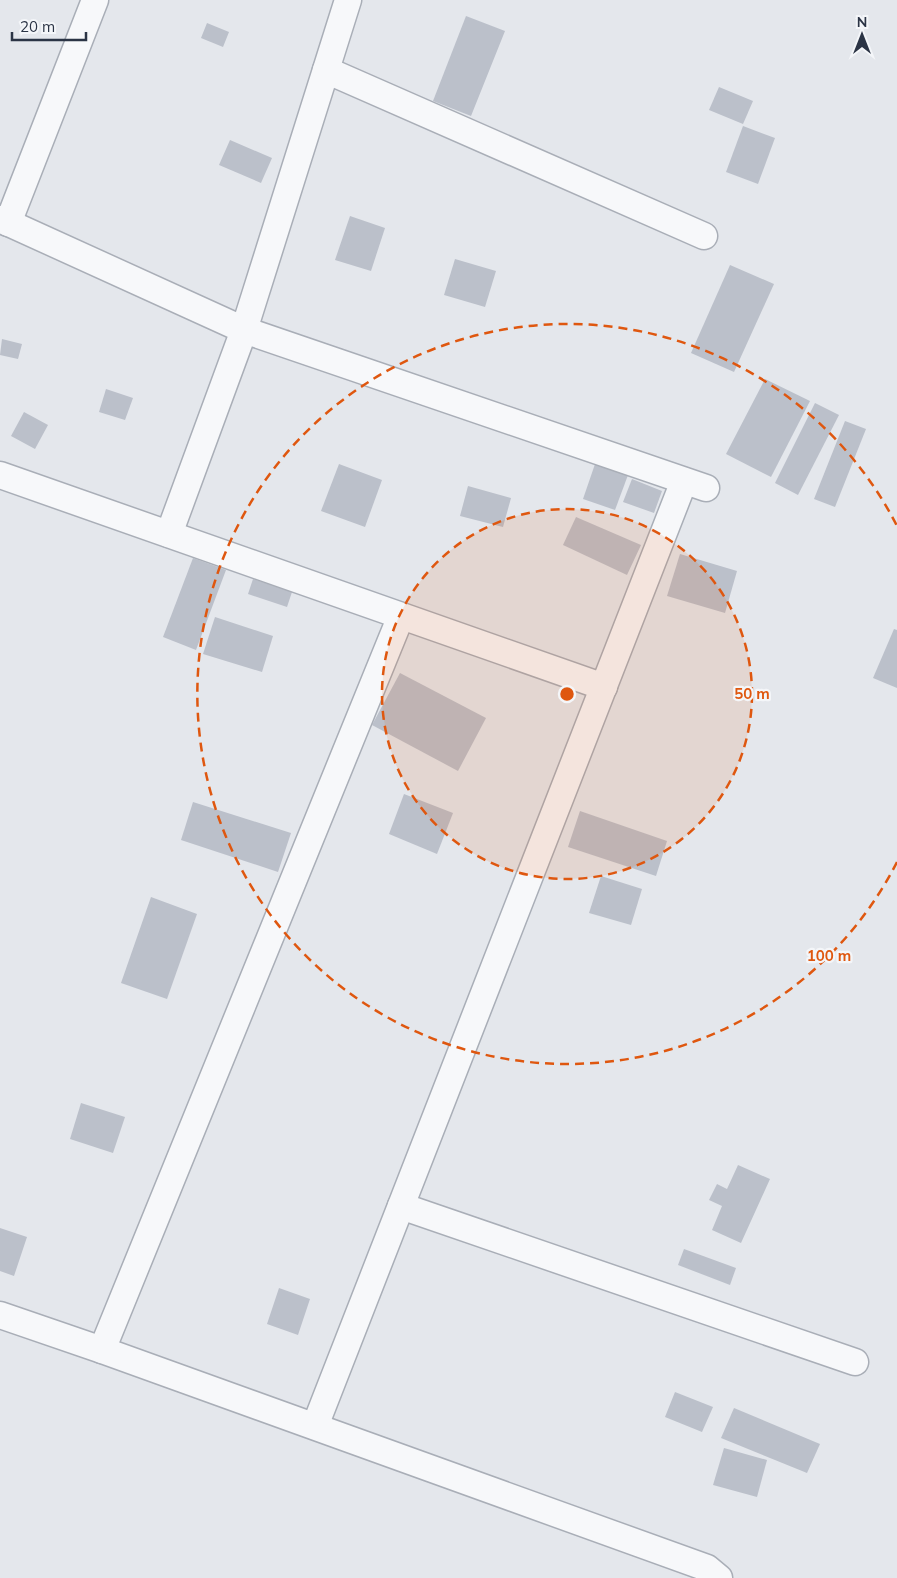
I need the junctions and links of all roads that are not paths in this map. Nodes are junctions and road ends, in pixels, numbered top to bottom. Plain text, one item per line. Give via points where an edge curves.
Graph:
1 (95, 0) edge
2 (348, 0) edge
3 (326, 70) junction
4 (4, 221) edge
5 (704, 236) dead end
6 (244, 330) junction
7 (0, 475) edge
8 (169, 534) junction
9 (401, 616) junction
10 (604, 687) junction
11 (401, 1206) junction
12 (0, 1315) edge
13 (102, 1350) junction
14 (855, 1362) dead end
15 (314, 1426) junction
16 (719, 1578) edge

1 - 4 street
2 - 3 street
3 - 5 street
3 - 6 street
4 - 6 street
6 - 8 street
6 - 10 street via 695,485
7 - 8 street
8 - 9 street
9 - 10 street
9 - 13 street
10 - 11 street
11 - 14 street
11 - 15 street
12 - 13 street
13 - 15 street
15 - 16 street via 707,1568

